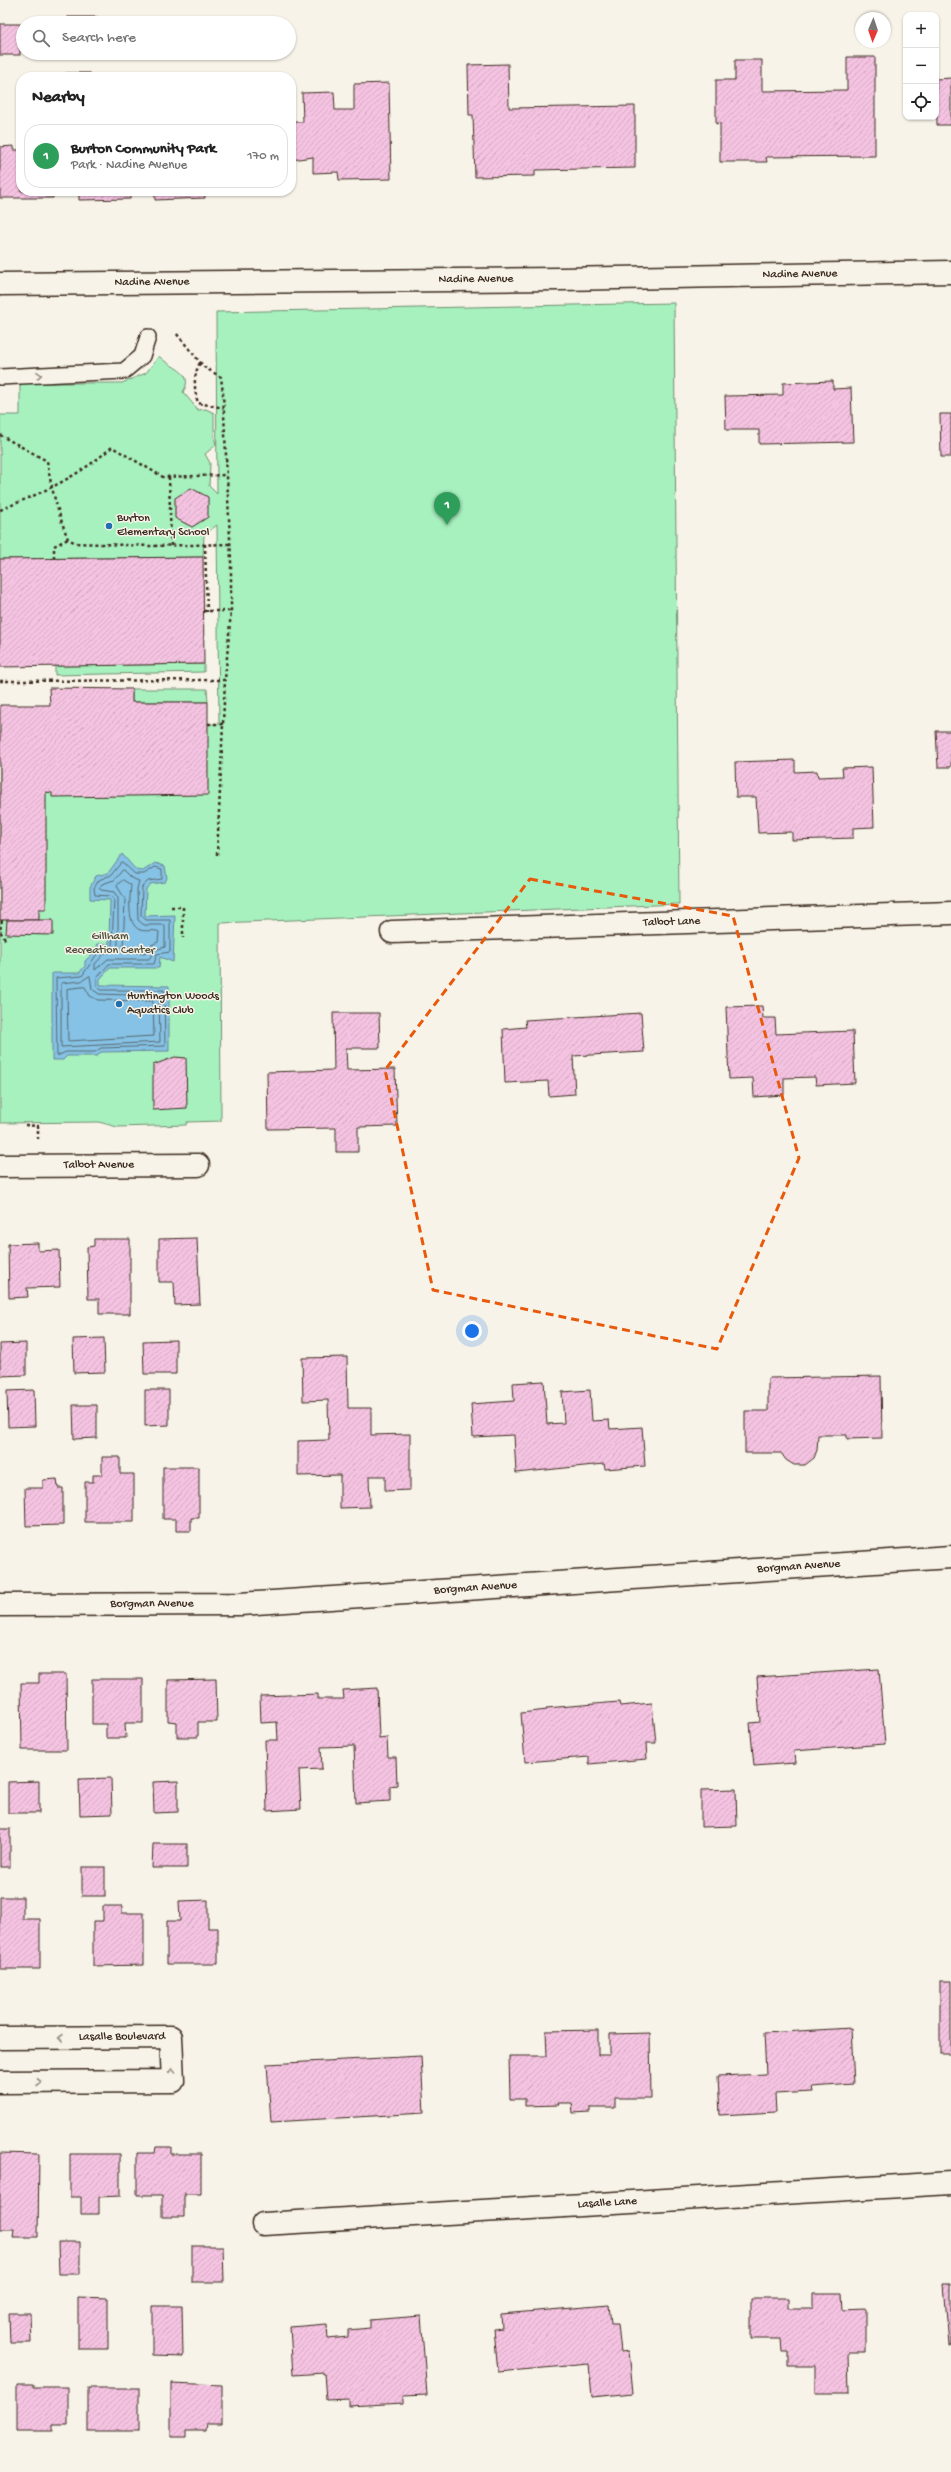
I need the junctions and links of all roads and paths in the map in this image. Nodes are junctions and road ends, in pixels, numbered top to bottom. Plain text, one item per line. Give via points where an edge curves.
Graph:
1 (951, 272) edge
2 (0, 284) edge
3 (176, 333) dead end
4 (148, 337) dead end
5 (200, 363) junction
6 (0, 377) edge
7 (224, 408) junction
8 (0, 435) edge
9 (228, 475) junction
10 (169, 477) junction
11 (51, 489) junction
12 (0, 510) edge
13 (68, 539) junction
14 (205, 544) junction
15 (230, 544) junction
16 (171, 546) junction
17 (54, 558) dead end
18 (231, 611) junction
19 (203, 612) dead end
20 (207, 612) junction
21 (224, 680) junction
22 (0, 681) edge
23 (208, 724) dead end
24 (223, 724) junction
25 (217, 855) dead end
26 (171, 907) dead end
27 (951, 913) edge
28 (2, 920) dead end
29 (0, 932) edge
30 (392, 932) dead end
31 (183, 938) dead end
32 (6, 941) dead end
33 (198, 1165) dead end
34 (0, 1166) edge
35 (951, 1556) edge
36 (0, 1605) edge
37 (0, 2038) edge
38 (0, 2082) edge
39 (951, 2183) edge
40 (263, 2224) dead end

1 - 2 street, Nadine Avenue
3 - 5 path
6 -> 4 lane via 124,371 142,356
5 - 7 path via 221,377
5 - 7 path via 196,370 195,394 198,403
7 - 9 path
8 - 11 path via 47,461
9 - 10 path
9 - 15 path
10 - 11 path via 163,477 112,447 86,470
10 - 16 path
11 - 12 path
11 - 13 path
13 - 16 path via 76,543
13 - 17 path via 54,546
14 - 15 path
14 - 16 path
14 - 20 path
15 - 18 path
18 - 20 path
18 - 21 path
19 - 20 path
21 - 22 path
21 - 24 path
23 - 24 path
24 - 25 path
26 - 31 path via 183,907
27 - 30 street, Talbot Lane
28 - 29 path
29 - 32 path
33 - 34 street, Talbot Avenue
35 - 36 street, Borgman Avenue via 252,1603
38 -> 37 street, Lasalle Boulevard via 172,2081 171,2037
39 - 40 street, Lasalle Lane

